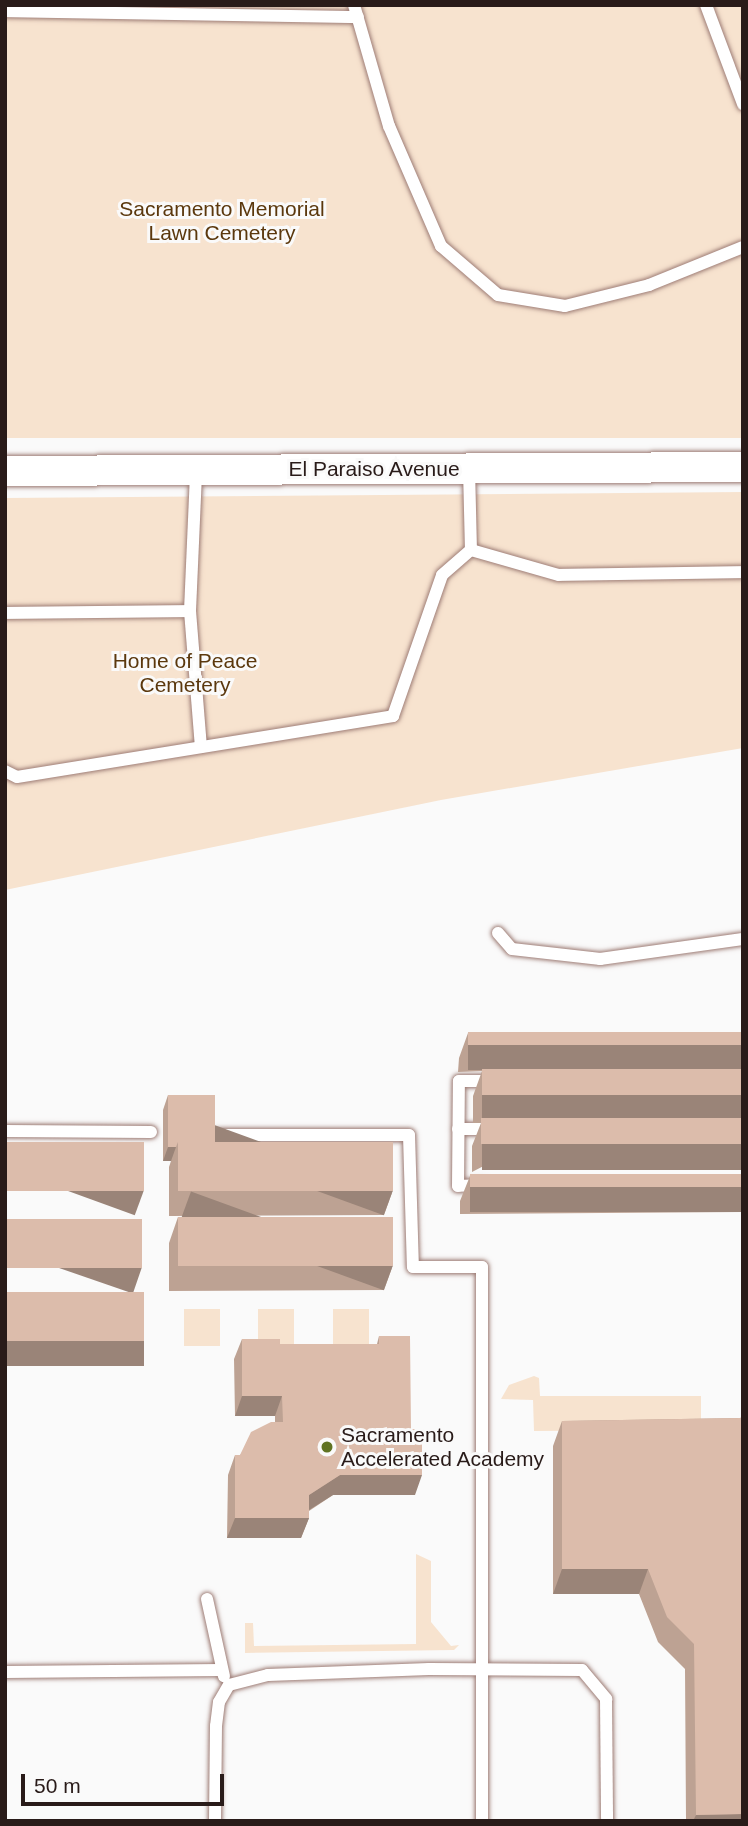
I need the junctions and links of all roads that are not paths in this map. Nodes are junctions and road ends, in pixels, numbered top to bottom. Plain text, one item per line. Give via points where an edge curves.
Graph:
1 (706, 5) edge
2 (5, 11) edge
3 (356, 11) edge
4 (743, 104) edge
5 (743, 247) edge
6 (743, 467) edge
7 (469, 469) junction
8 (196, 470) junction
9 (5, 471) edge
10 (471, 550) junction
11 (743, 572) edge
12 (190, 611) junction
13 (5, 613) edge
14 (201, 747) junction
15 (5, 771) edge
16 (498, 933) dead end
17 (743, 939) edge
18 (513, 1081) edge
19 (458, 1129) junction
20 (512, 1129) edge
21 (5, 1131) edge
22 (151, 1132) dead end
23 (217, 1135) edge
24 (499, 1185) edge
25 (207, 1599) dead end
26 (220, 1670) junction
27 (480, 1670) junction
28 (5, 1671) edge
29 (229, 1685) junction
30 (215, 1821) edge
31 (482, 1821) edge
32 (607, 1821) edge

1 - 4 lane
2 - 3 lane
3 - 5 lane via 389,126 441,246 498,295 565,306 649,285
6 - 7 street, El Paraiso Avenue
7 - 8 street, El Paraiso Avenue
7 - 10 lane
8 - 9 street, El Paraiso Avenue
8 - 12 lane
10 - 11 lane via 559,575
10 - 14 lane via 442,575 393,716
12 - 13 lane
12 - 14 lane
14 - 15 lane via 17,777
16 - 17 lane via 512,949 600,958
18 - 19 lane via 459,1081
19 - 20 lane
19 - 24 lane via 458,1186
21 - 22 lane
23 - 27 lane via 408,1135 413,1266 482,1267
25 - 26 lane
26 - 28 lane
26 - 29 lane
27 - 29 lane via 268,1675
27 - 31 lane
27 - 32 lane via 582,1670 606,1699
29 - 30 lane via 219,1702 216,1726

